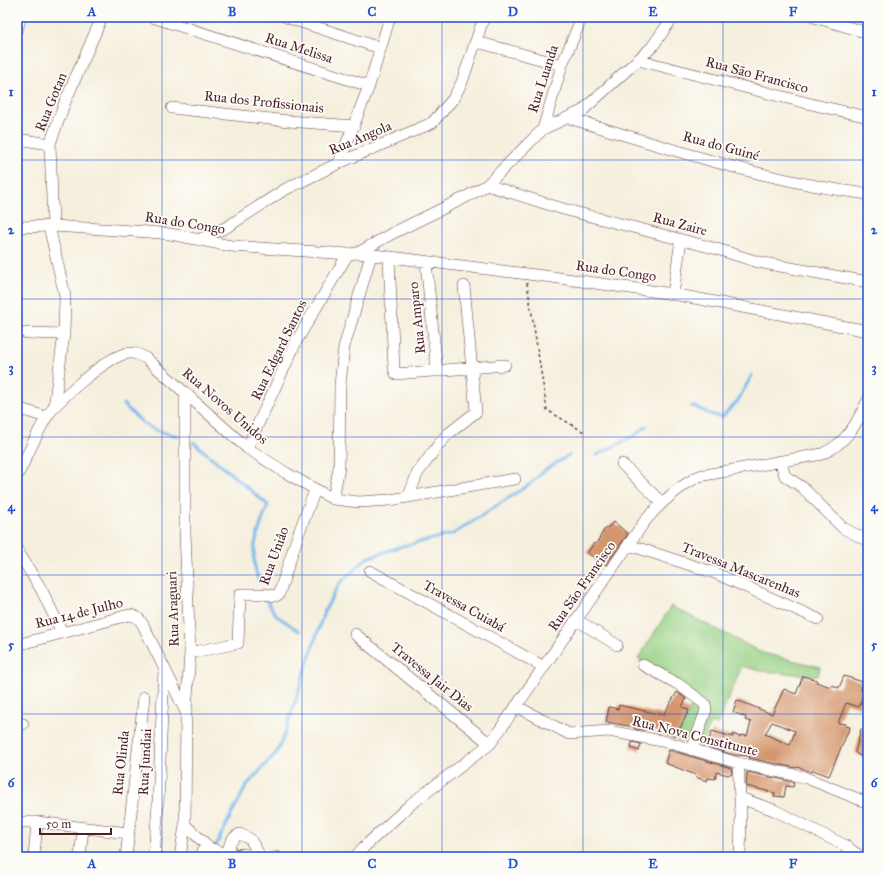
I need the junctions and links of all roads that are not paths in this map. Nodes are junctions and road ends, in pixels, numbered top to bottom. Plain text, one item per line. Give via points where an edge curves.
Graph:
1 (21, 17) edge
2 (102, 17) edge
3 (152, 17) edge
4 (286, 17) edge
5 (390, 17) edge
6 (484, 17) edge
7 (582, 17) edge
8 (674, 17) edge
9 (814, 17) edge
10 (17, 29) edge
11 (868, 33) edge
12 (477, 42) junction
13 (380, 48) junction
14 (638, 60) junction
15 (562, 65) junction
16 (368, 86) junction
17 (172, 108) dead end
18 (868, 117) edge
19 (569, 118) junction
20 (354, 126) junction
21 (543, 129) junction
22 (17, 139) edge
23 (50, 144) junction
24 (339, 162) junction
25 (487, 185) junction
26 (866, 191) edge
27 (51, 226) junction
28 (17, 227) edge
29 (198, 240) junction
30 (681, 240) junction
31 (353, 254) junction
32 (371, 255) junction
33 (389, 258) junction
34 (426, 262) junction
35 (868, 282) edge
36 (464, 286) dead end
37 (673, 294) junction
38 (868, 331) edge
39 (26, 333) dead end
40 (64, 334) junction
41 (505, 365) dead end
42 (472, 368) junction
43 (437, 371) junction
44 (185, 392) junction
45 (868, 400) edge
46 (54, 407) junction
47 (17, 408) edge
48 (46, 417) junction
49 (248, 448) junction
50 (780, 461) junction
51 (622, 464) dead end
52 (17, 476) edge
53 (515, 479) dead end
54 (315, 490) junction
55 (409, 496) junction
56 (333, 499) junction
57 (661, 502) junction
58 (868, 541) edge
59 (629, 544) junction
60 (17, 550) edge
61 (370, 571) dead end
62 (818, 619) dead end
63 (577, 620) junction
64 (62, 632) junction
65 (355, 634) dead end
66 (17, 645) edge
67 (617, 645) dead end
68 (190, 653) junction
69 (643, 665) dead end
70 (544, 667) junction
71 (164, 668) junction
72 (144, 697) dead end
73 (516, 706) junction
74 (186, 712) junction
75 (490, 744) junction
76 (692, 750) junction
77 (738, 763) junction
78 (740, 798) junction
79 (868, 803) edge
80 (17, 822) edge
81 (37, 822) junction
82 (185, 825) junction
83 (83, 829) junction
84 (128, 833) junction
85 (208, 847) junction
86 (226, 853) junction
87 (259, 854) junction
88 (34, 857) edge
89 (80, 857) edge
90 (126, 857) edge
91 (154, 857) edge
92 (180, 857) edge
93 (199, 857) edge
94 (276, 857) edge
95 (355, 857) edge
96 (740, 857) edge
97 (861, 857) edge

1 - 10 street
2 - 23 street, Rua Gotan via 65,102
3 - 16 street, Rua Melissa
4 - 13 street
5 - 13 street
6 - 12 street, Rua Angola
7 - 15 street, Rua Luanda
8 - 14 street via 652,47
9 - 11 street
12 - 15 street
12 - 24 street, Rua Angola via 453,99 432,122
13 - 16 street
14 - 18 street, Rua São Francisco via 814,106
14 - 19 street via 582,111
15 - 21 street, Rua Luanda
16 - 20 street
17 - 20 street, Rua dos Profissionais
19 - 21 street
19 - 26 street, Rua do Guiné via 729,165 820,187
20 - 24 street
21 - 25 street
22 - 23 street
23 - 27 street, Rua Gotan
24 - 29 street, Rua Angola via 284,190 227,227
25 - 30 street, Rua Zaire
25 - 31 street
27 - 28 street, Rua do Congo
27 - 29 street, Rua do Congo via 170,234
27 - 40 street, Rua Gotan via 65,296
29 - 31 street, Rua do Congo via 254,248
30 - 35 street, Rua Zaire via 758,262
30 - 37 street
31 - 32 street, Rua do Congo
31 - 49 street, Rua Edgard Santos via 297,340
32 - 33 street, Rua do Congo
32 - 56 street via 344,347 340,385 339,468
33 - 34 street, Rua do Congo
33 - 43 street via 396,374
34 - 37 street, Rua do Congo
34 - 43 street, Rua Amparo
36 - 42 street
37 - 38 street, Rua do Congo
39 - 40 street
40 - 46 street, Rua Gotan
41 - 42 street
42 - 43 street
42 - 55 street via 476,414 448,434 439,444 417,474
44 - 46 street, Rua Novos Unidos via 148,359 131,353 98,368
44 - 49 street, Rua Novos Unidos
44 - 68 street, Rua Araguari via 185,533
45 - 50 street, Rua São Francisco via 856,425 834,448 822,454
46 - 48 street, Rua Novos Unidos
47 - 48 street
48 - 52 street, Rua Novos Unidos
49 - 54 street, Rua Novos Unidos
50 - 57 street, Rua São Francisco via 699,476
50 - 58 street via 785,476 812,496 843,528
51 - 57 street
53 - 55 street, Rua Novos Unidos
54 - 56 street, Rua Novos Unidos
54 - 68 street, Rua Uniâo via 278,595 240,594 238,643
55 - 56 street, Rua Novos Unidos via 360,502
57 - 59 street, Rua São Francisco via 644,521
59 - 62 street, Travessa Mascarenhas via 715,573
59 - 63 street, Rua São Francisco
60 - 64 street via 41,589
61 - 70 street, Travessa Cuiabá
63 - 67 street
63 - 70 street, Rua São Francisco
64 - 66 street, Rua 14 de Julho
64 - 71 street, Rua 14 de Julho via 129,615 134,616 139,618
65 - 75 street, Travessa Jair Dias
68 - 74 street, Rua Araguari
69 - 76 street via 678,684 705,704 706,710
70 - 73 street, Rua São Francisco
71 - 74 street, Rua 14 de Julho
71 - 91 street, Rua Jundiai
72 - 84 street, Rua Olinda
73 - 75 street, Rua São Francisco
73 - 76 street, Rua Nova Constitunte via 569,734 609,731 667,742
74 - 82 street, Rua Araguari
75 - 95 street, Rua São Francisco via 411,804
76 - 77 street, Rua Nova Constitunte
77 - 78 street
77 - 79 street, Rua Nova Constitunte via 804,777
78 - 96 street
78 - 97 street via 774,810 844,845
80 - 81 street
81 - 83 street
81 - 88 street
82 - 85 street
82 - 92 street, Rua Araguari
83 - 84 street
83 - 89 street
84 - 90 street, Rua Olinda
85 - 86 street
85 - 93 street
86 - 87 street
86 - 87 street via 234,836 240,834 250,839
87 - 94 street

